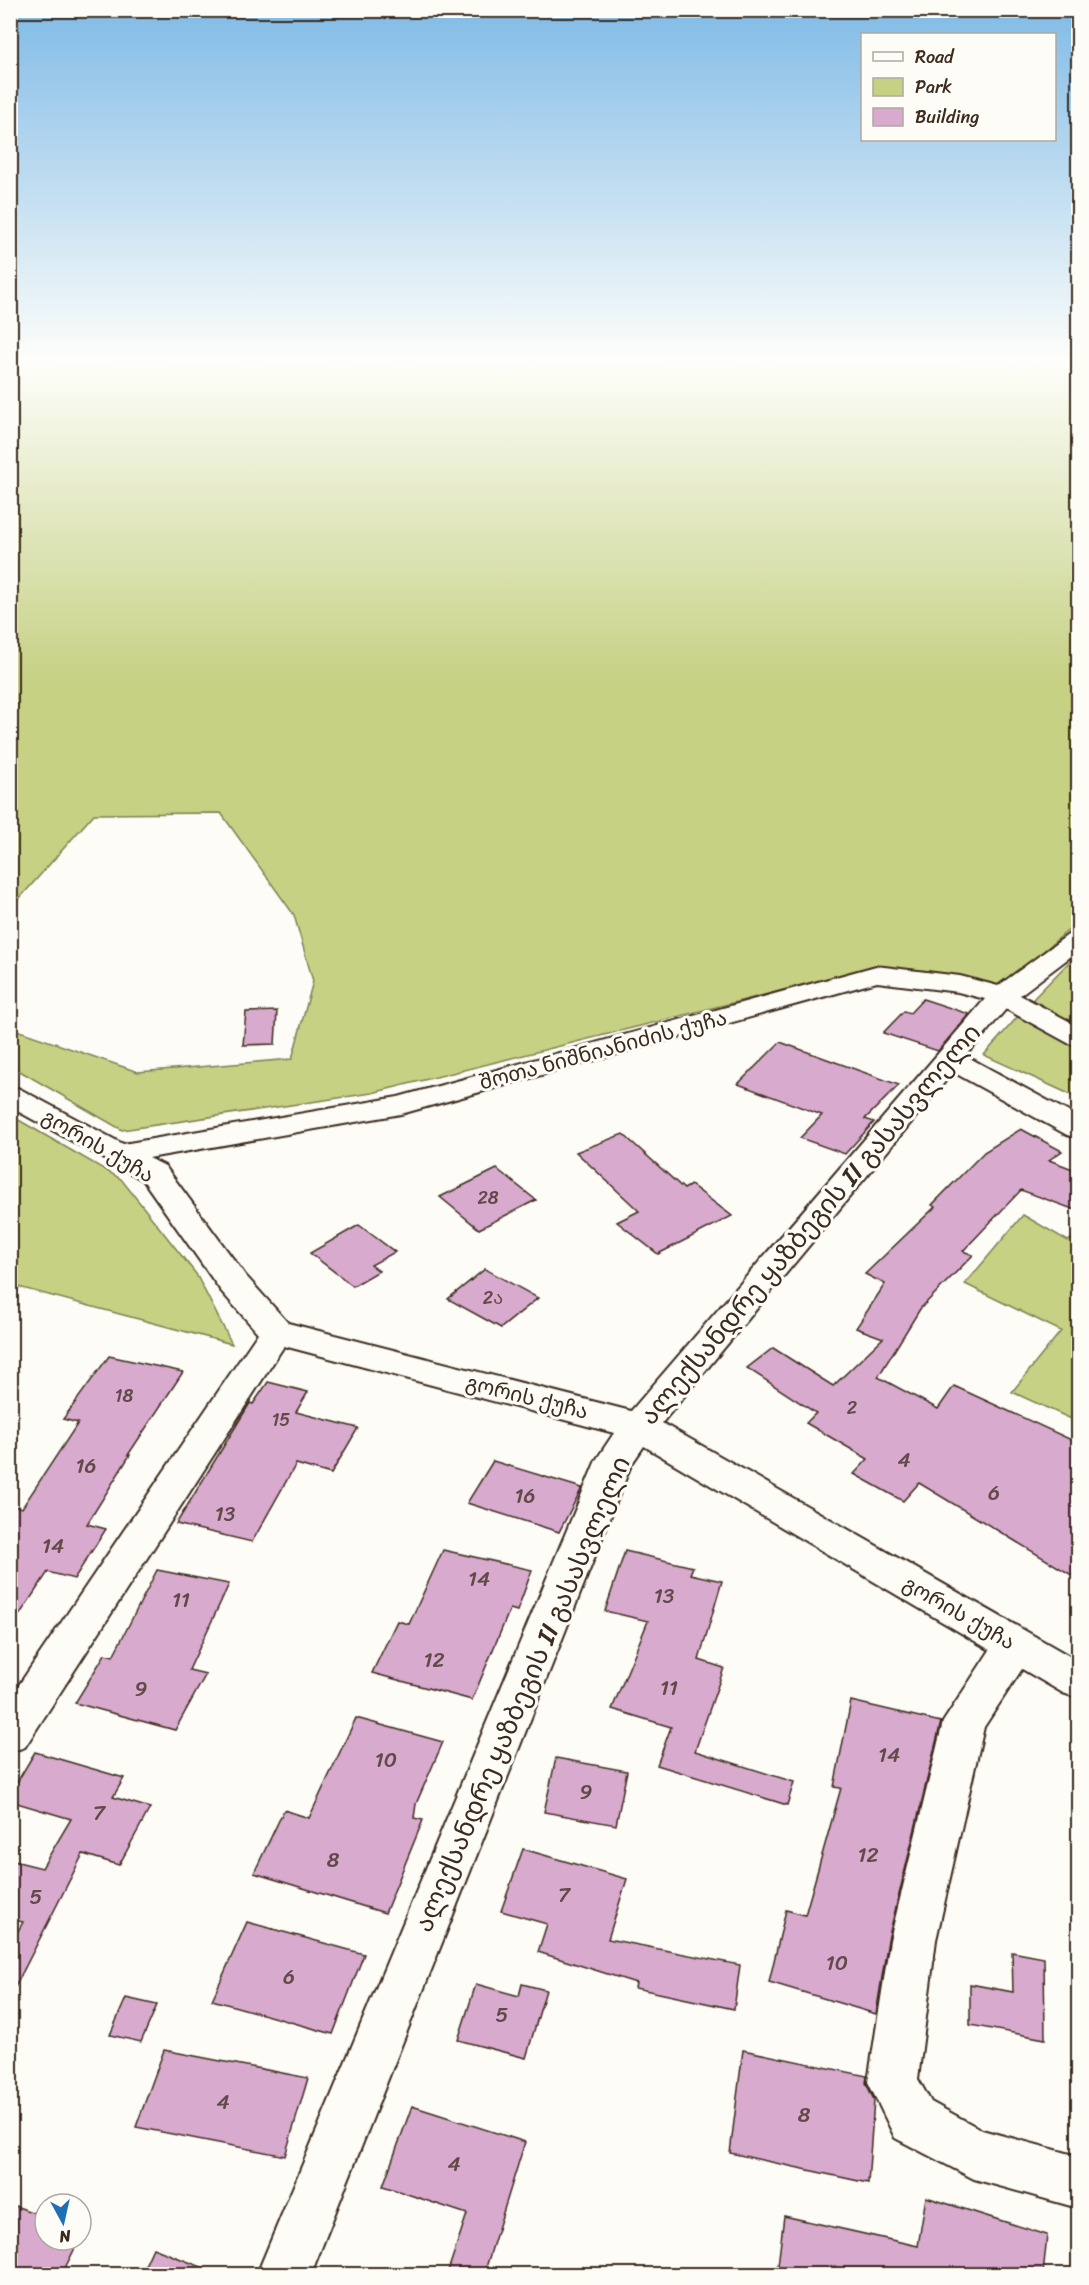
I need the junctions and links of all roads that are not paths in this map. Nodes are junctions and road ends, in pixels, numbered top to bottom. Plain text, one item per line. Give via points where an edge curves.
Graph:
1 (1078, 939) edge
2 (1002, 996) junction
3 (1078, 1037) edge
4 (948, 1058) junction
5 (10, 1095) edge
6 (1078, 1129) edge
7 (117, 1154) junction
8 (276, 1332) junction
9 (639, 1426) junction
10 (1015, 1646) junction
11 (1078, 1681) edge
12 (10, 1734) edge
13 (1078, 2182) edge
14 (284, 2274) edge

1 - 2 street, ალექსანდრე ყაზბეგის II გასასვლელი
2 - 3 street, შოთა ნიშნიანიძის ქუჩა
2 - 4 street, ალექსანდრე ყაზბეგის II გასასვლელი
2 - 7 street, შოთა ნიშნიანიძის ქუჩა via 960,984 876,974 401,1105
4 - 6 street
4 - 9 street, ალექსანდრე ყაზბეგის II გასასვლელი
5 - 7 street, გორის ქუჩა
7 - 8 street, გორის ქუჩა via 154,1173 233,1283
8 - 9 street, გორის ქუჩა
8 - 12 street
9 - 10 street, გორის ქუჩა
9 - 14 street, ალექსანდრე ყაზბეგის II გასასვლელი via 614,1460
10 - 11 street, გორის ქუჩა
10 - 13 street via 964,1722 913,1940 893,2082 913,2120 974,2153

